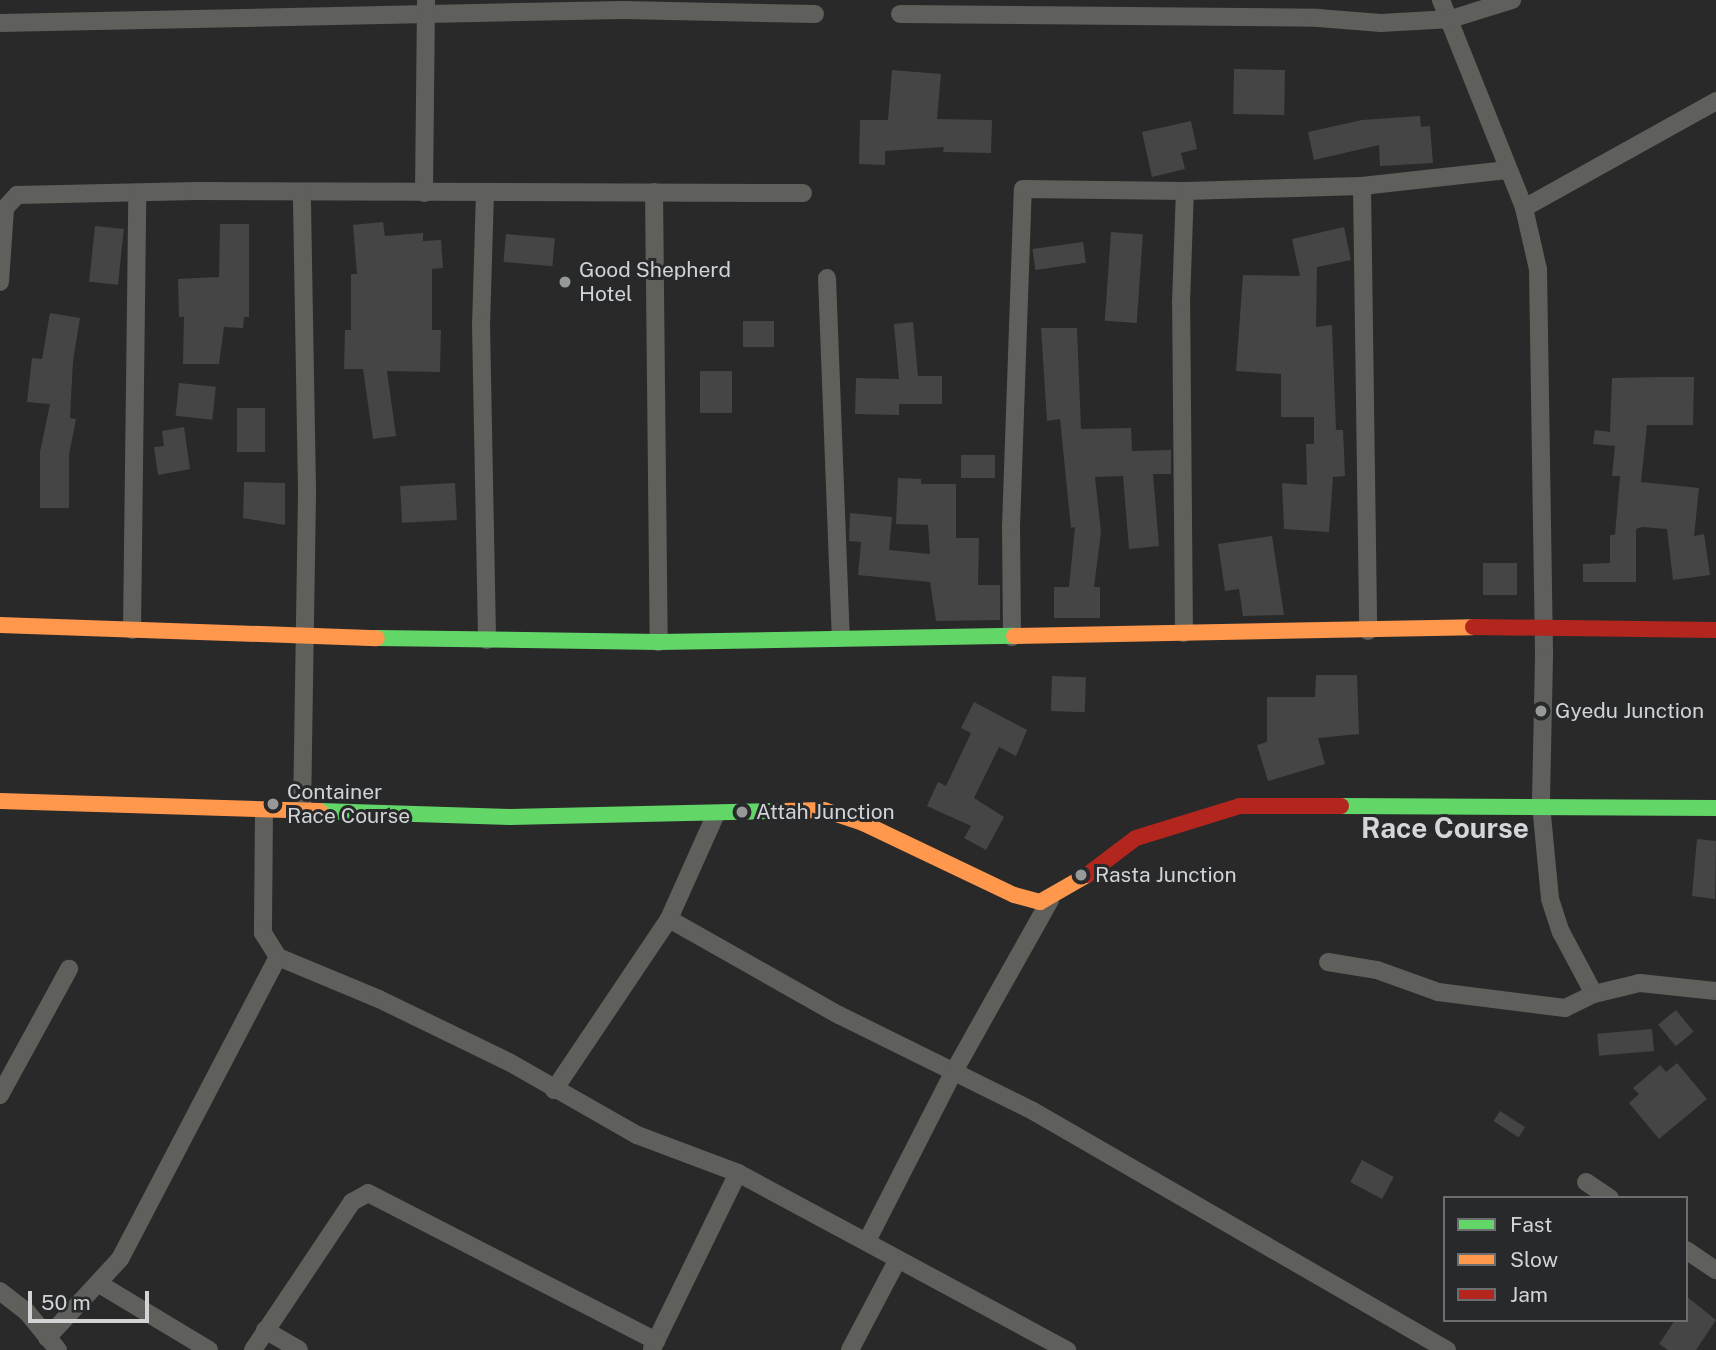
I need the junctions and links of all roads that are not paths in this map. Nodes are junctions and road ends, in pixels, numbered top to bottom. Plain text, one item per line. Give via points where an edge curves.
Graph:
1 (1441, 0) edge
2 (1512, 0) edge
3 (426, 7) edge
4 (815, 14) dead end
5 (900, 14) dead end
6 (1451, 19) junction
7 (0, 23) edge
8 (1716, 101) edge
9 (1507, 170) junction
10 (1362, 186) junction
11 (1185, 191) junction
12 (302, 192) junction
13 (485, 192) junction
14 (654, 192) junction
15 (137, 193) junction
16 (424, 193) junction
17 (803, 193) dead end
18 (1524, 208) junction
19 (827, 278) dead end
20 (0, 282) edge
21 (0, 625) edge
22 (1544, 626) junction
23 (132, 630) junction
24 (1716, 630) edge
25 (1368, 631) junction
26 (1184, 632) junction
27 (304, 636) junction
28 (1012, 637) junction
29 (841, 638) junction
30 (487, 640) junction
31 (659, 642) junction
32 (0, 801) edge
33 (1541, 805) junction
34 (1716, 808) edge
35 (264, 811) junction
36 (302, 813) junction
37 (715, 816) junction
38 (1051, 900) junction
39 (669, 919) junction
40 (278, 957) junction
41 (1328, 962) dead end
42 (69, 970) dead end
43 (1716, 990) edge
44 (1594, 994) junction
45 (953, 1073) junction
46 (554, 1090) junction
47 (0, 1095) edge
48 (738, 1173) junction
49 (1586, 1181) dead end
50 (1607, 1196) edge
51 (867, 1241) junction
52 (1688, 1251) edge
53 (897, 1261) junction
54 (1716, 1270) edge
55 (101, 1285) junction
56 (0, 1291) edge
57 (265, 1331) junction
58 (53, 1344) edge
59 (654, 1345) edge
60 (1058, 1348) edge
61 (209, 1350) edge
62 (253, 1350) edge
63 (299, 1350) edge
64 (850, 1350) edge
65 (1447, 1350) edge

1 - 6 street
2 - 6 street
3 - 4 street
3 - 7 street
3 - 16 street
5 - 6 street via 1318,18 1381,23
6 - 9 street
8 - 18 street
9 - 10 street
9 - 18 street
10 - 11 street
10 - 25 street
11 - 26 street via 1181,303
11 - 28 street via 1023,189 1011,527
12 - 15 street
12 - 16 street
12 - 27 street
13 - 14 street
13 - 16 street
13 - 30 street via 481,324
14 - 17 street
14 - 31 street
15 - 20 street via 17,195 9,199
15 - 23 street
18 - 22 street via 1538,269
19 - 29 street
21 - 23 street
22 - 24 street
22 - 25 street
22 - 33 street
23 - 27 street
25 - 26 street
26 - 28 street
27 - 30 street
27 - 36 street
28 - 29 street
29 - 31 street
30 - 31 street
32 - 35 street
33 - 34 street
33 - 38 street via 1240,806 1136,838
33 - 44 street via 1550,899 1561,932
35 - 36 street
35 - 40 street via 263,933
36 - 37 street
37 - 38 street via 824,810 863,823 1014,895 1034,902
37 - 39 street
38 - 45 street
39 - 45 street
39 - 46 street
40 - 46 street via 379,999 509,1062
40 - 55 street via 120,1259
41 - 44 street via 1377,970 1437,992 1565,1008
42 - 47 street
43 - 44 street via 1640,983
45 - 51 street
45 - 65 street via 1033,1111
46 - 48 street via 637,1135
48 - 51 street
48 - 59 street
49 - 50 street
51 - 53 street
52 - 54 street
53 - 60 street
53 - 64 street
55 - 58 street
55 - 61 street
56 - 58 street via 27,1312
57 - 59 street via 352,1202 368,1193
57 - 62 street
57 - 63 street

